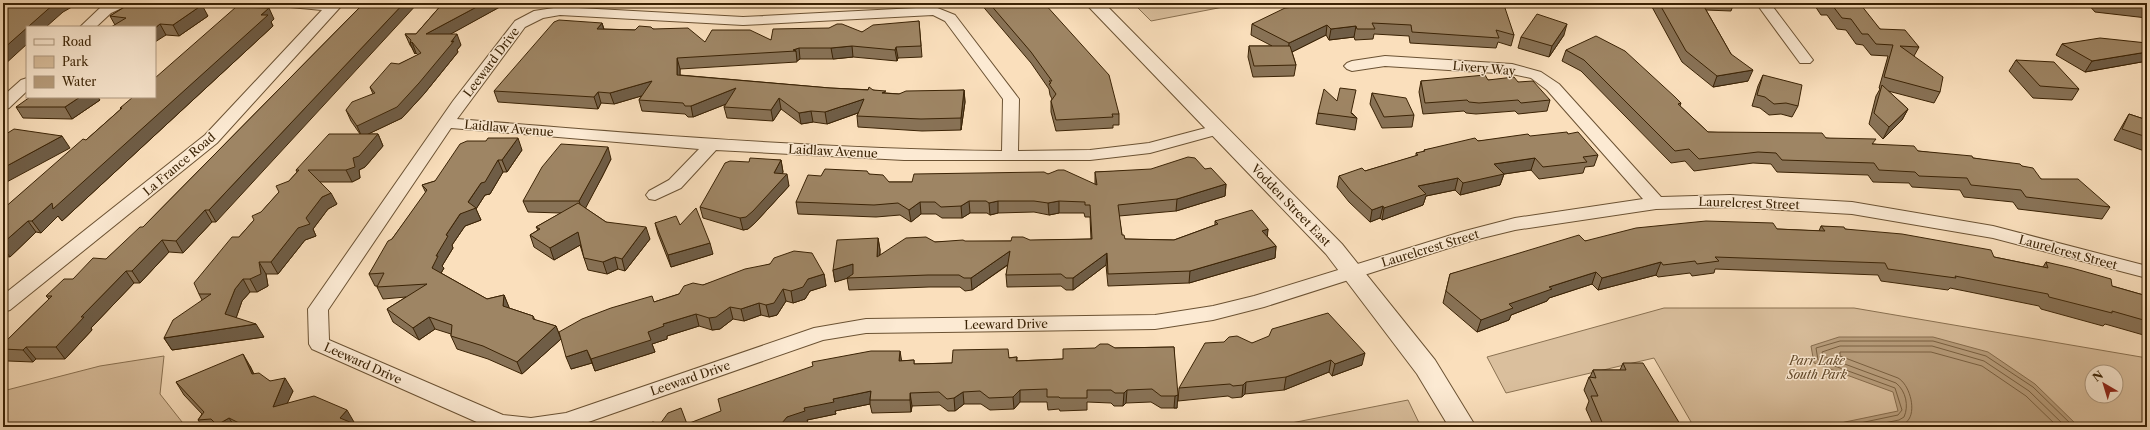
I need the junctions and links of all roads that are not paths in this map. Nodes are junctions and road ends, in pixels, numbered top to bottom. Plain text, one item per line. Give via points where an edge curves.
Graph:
1 (121, 3) edge
2 (290, 3) edge
3 (1094, 3) edge
4 (1763, 3) edge
5 (335, 5) edge
6 (88, 26) edge
7 (1805, 60) dead end
8 (1352, 66) dead end
9 (26, 84) edge
10 (3, 105) edge
11 (447, 123) junction
12 (1217, 130) junction
13 (712, 145) junction
14 (1010, 156) junction
15 (655, 195) dead end
16 (1656, 202) junction
17 (1352, 272) junction
18 (2147, 272) edge
19 (3, 305) edge
20 (1463, 427) edge

1 - 6 street via 106,10
2 - 5 street
3 - 12 street, Vodden Street East
4 - 7 street
5 - 19 street, La France Road via 211,139
8 - 16 street, Livery Way via 1386,61 1512,69 1536,75 1553,87
9 - 10 street
11 - 13 street, Laidlaw Avenue
11 - 14 street, Leeward Drive via 520,24 539,14 560,11 743,21 935,11 950,18 1011,99
11 - 17 street, Leeward Drive via 318,309 319,344 500,423 531,426 567,421 821,333 866,326 1155,322 1213,314
12 - 14 street, Laidlaw Avenue via 1150,148 1090,155
12 - 17 street, Vodden Street East via 1285,197
13 - 14 street, Laidlaw Avenue via 904,155
13 - 15 street via 675,184
16 - 17 street, Laurelcrest Street via 1516,224
16 - 18 street, Laurelcrest Street via 1730,200 1852,208 1993,232
17 - 20 street, Vodden Street East via 1426,367

